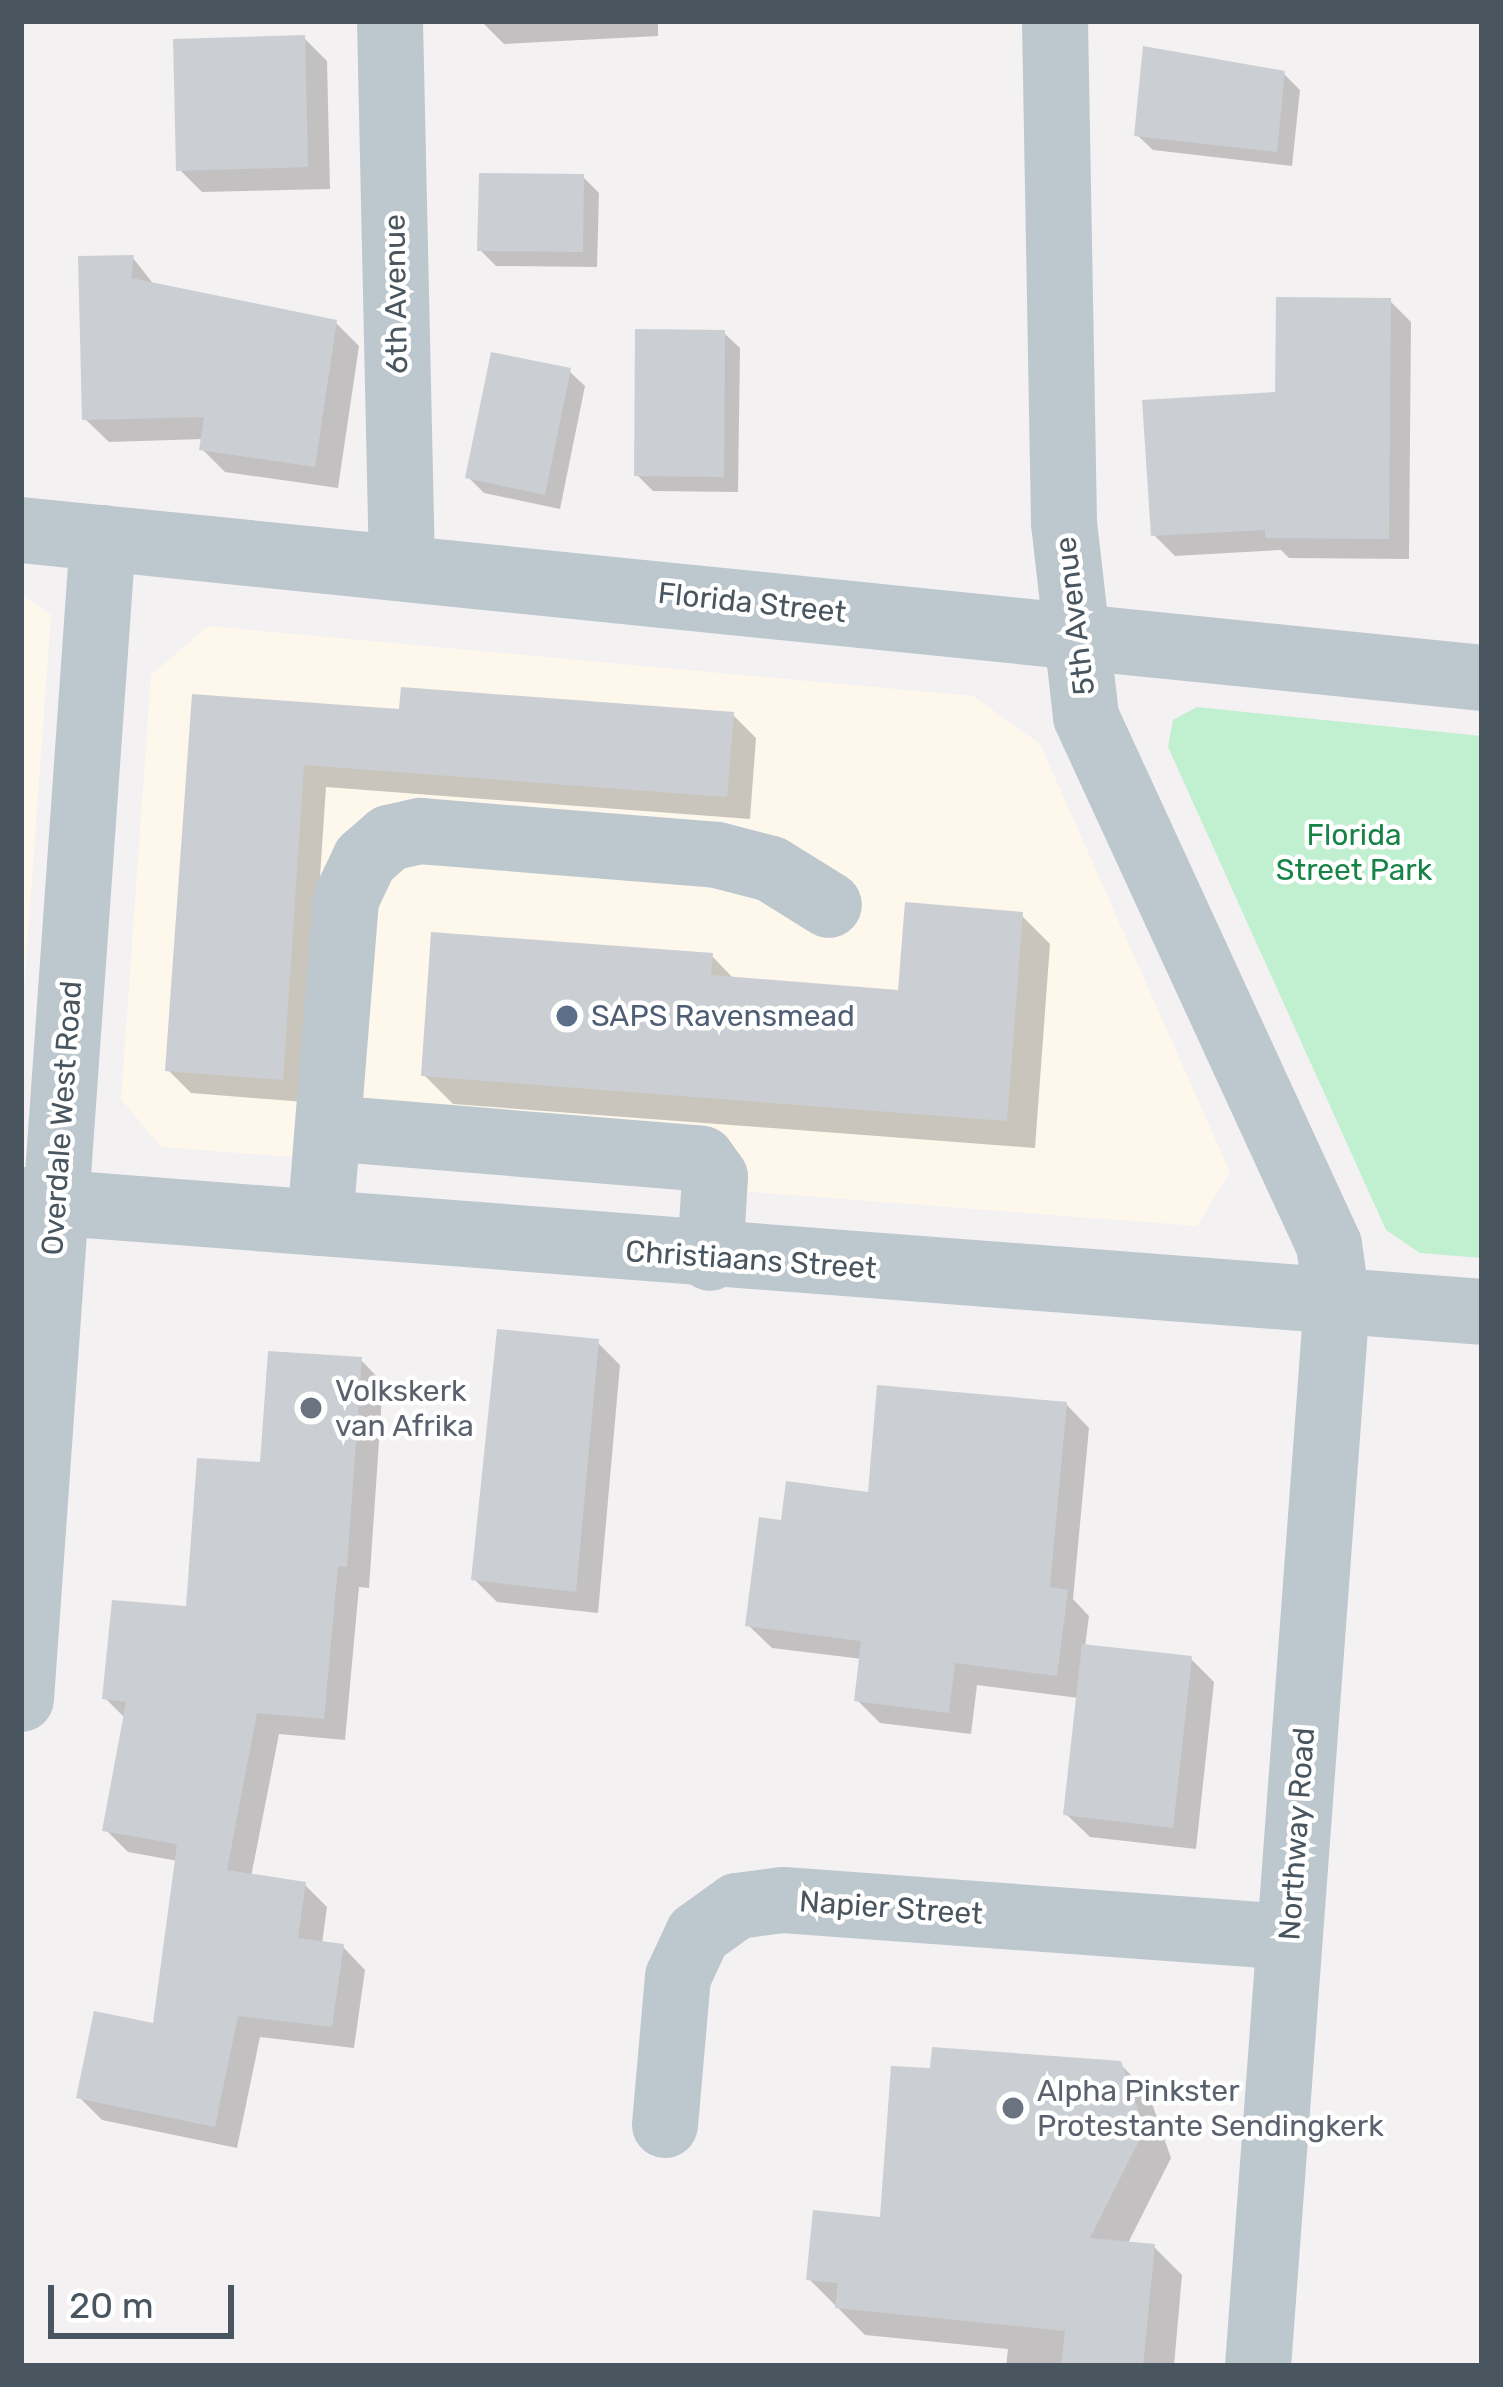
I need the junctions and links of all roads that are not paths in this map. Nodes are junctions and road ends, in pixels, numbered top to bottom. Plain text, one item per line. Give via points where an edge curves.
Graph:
1 (390, 21) edge
2 (1055, 21) edge
3 (21, 530) edge
4 (103, 538) junction
5 (402, 568) junction
6 (1075, 636) junction
7 (1482, 678) edge
8 (829, 905) dead end
9 (328, 1128) junction
10 (39, 1201) edge
11 (320, 1223) junction
12 (710, 1258) junction
13 (1336, 1301) junction
14 (1482, 1312) edge
15 (21, 1699) edge
16 (1289, 1937) junction
17 (665, 2125) dead end
18 (1258, 2366) edge

1 - 5 street, 6th Avenue
2 - 6 street, 5th Avenue via 1064,523
3 - 4 street, Florida Street
4 - 5 street, Florida Street
4 - 10 street, Overdale West Road
5 - 6 street, Florida Street
6 - 7 street, Florida Street
6 - 13 street, 5th Avenue via 1086,717 1329,1245
8 - 9 street via 771,869 717,855 421,831 389,838 365,859 346,899
9 - 11 street
9 - 12 street via 702,1159 715,1177
10 - 11 street, Christiaans Street
10 - 15 street, Overdale West Road
11 - 12 street, Christiaans Street
12 - 13 street, Christiaans Street
13 - 14 street, Christiaans Street
13 - 16 street, Northway Road
16 - 17 street, Napier Street via 783,1900 737,1906 698,1934 678,1977
16 - 18 street, Northway Road

